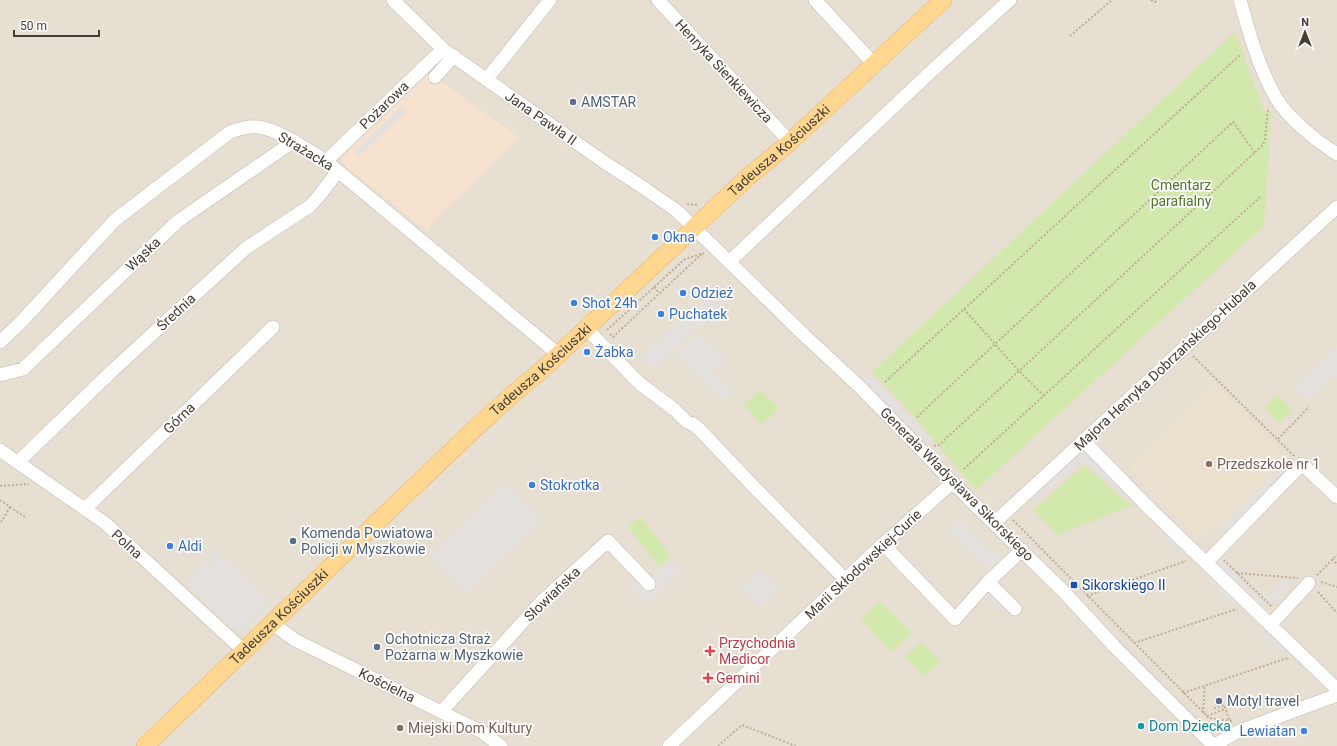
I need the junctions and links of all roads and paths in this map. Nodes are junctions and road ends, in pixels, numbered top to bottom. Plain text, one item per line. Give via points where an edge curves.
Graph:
1 (393, 0) edge
2 (550, 0) edge
3 (658, 0) edge
4 (815, 0) edge
5 (943, 0) edge
6 (1010, 0) edge
7 (1112, 0) edge
8 (1151, 0) edge
9 (1157, 0) edge
10 (1240, 0) edge
11 (1070, 36) dead end
12 (448, 53) junction
13 (1241, 54) dead end
14 (874, 64) junction
15 (435, 77) dead end
16 (486, 80) junction
17 (1268, 112) dead end
18 (294, 141) junction
19 (790, 142) junction
20 (1255, 153) junction
21 (1337, 154) edge
22 (326, 161) junction
23 (338, 171) junction
24 (1260, 197) dead end
25 (1337, 207) edge
26 (694, 228) junction
27 (703, 253) dead end
28 (729, 262) junction
29 (654, 287) dead end
30 (659, 293) junction
31 (964, 309) junction
32 (273, 328) dead end
33 (586, 328) junction
34 (613, 337) dead end
35 (0, 342) edge
36 (995, 344) junction
37 (1184, 347) junction
38 (558, 354) junction
39 (1018, 370) junction
40 (0, 375) edge
41 (885, 382) dead end
42 (1043, 395) junction
43 (1309, 407) dead end
44 (917, 417) dead end
45 (1277, 439) junction
46 (1083, 440) junction
47 (939, 445) dead end
48 (0, 450) edge
49 (18, 462) junction
50 (1302, 464) junction
51 (964, 469) dead end
52 (953, 482) junction
53 (48, 483) junction
54 (0, 486) edge
55 (1337, 496) edge
56 (0, 500) edge
57 (10, 507) junction
58 (85, 509) junction
59 (1006, 512) junction
60 (25, 517) dead end
61 (994, 523) junction
62 (0, 524) edge
63 (883, 544) junction
64 (1022, 550) junction
65 (1216, 553) junction
66 (1337, 555) edge
67 (1203, 559) junction
68 (1332, 559) junction
69 (1337, 564) edge
70 (1238, 573) junction
71 (846, 580) junction
72 (1311, 581) junction
73 (988, 582) junction
74 (649, 584) dead end
75 (1337, 587) edge
76 (1087, 596) junction
77 (1250, 605) junction
78 (1015, 609) dead end
79 (1337, 613) edge
80 (1280, 614) junction
81 (273, 624) junction
82 (1270, 625) junction
83 (1134, 643) junction
84 (244, 651) junction
85 (1300, 654) junction
86 (1205, 685) junction
87 (1337, 689) edge
88 (1183, 693) junction
89 (1337, 695) edge
90 (1215, 707) dead end
91 (1226, 709) junction
92 (441, 712) junction
93 (1203, 713) junction
94 (1207, 716) junction
95 (1233, 726) junction
96 (145, 746) edge
97 (501, 746) edge
98 (669, 746) edge
99 (718, 746) edge
100 (796, 746) edge
101 (1214, 746) edge

1 - 12 street, Jana Pawła II
2 - 16 street
3 - 19 street, Henryka Sienkiewicza
4 - 14 street
5 - 14 main road, Tadeusza Kościuszki
6 - 28 street
7 - 11 path
8 - 9 path
10 - 21 street via 1260,62 1276,98 1299,125
12 - 15 street
12 - 16 street, Jana Pawła II
12 - 22 street, Pożarowa
13 - 31 path
14 - 19 main road, Tadeusza Kościuszki
16 - 26 street, Jana Pawła II via 677,211
17 - 20 path via 1265,139
18 - 22 street, Strażacka
18 - 35 street, Strażacka via 258,127 230,132 115,220
18 - 40 street, Wąska via 178,220 23,369
19 - 26 main road, Tadeusza Kościuszki via 753,172
20 - 36 path via 1233,122
20 - 39 path
22 - 23 street, Strażacka
23 - 38 street, Strażacka
23 - 49 street, Średnia via 310,206 246,248 112,371
24 - 42 path
25 - 37 street, Majora Henryka Dobrzańskiego-Hubala
26 - 28 street, Generała Władysława Sikorskiego
26 - 33 main road, Tadeusza Kościuszki
27 - 30 path
28 - 52 street, Generała Władysława Sikorskiego via 860,387
29 - 30 path
30 - 34 path
31 - 36 path
31 - 41 path
32 - 58 street, Górna
33 - 38 main road, Tadeusza Kościuszki
33 - 71 street via 639,383 675,410 686,422 700,430
36 - 39 path
36 - 44 path
37 - 45 path
37 - 46 street, Majora Henryka Dobrzańskiego-Hubala
38 - 81 main road, Tadeusza Kościuszki via 465,439
39 - 42 path
39 - 47 path
42 - 51 path
43 - 45 path
45 - 50 path
46 - 59 street, Majora Henryka Dobrzańskiego-Hubala
46 - 67 street
48 - 49 street, Polna
49 - 53 street, Polna
50 - 55 street
50 - 65 street
52 - 61 street, Generała Władysława Sikorskiego
52 - 63 street, Marii Skłodowskiej-Curie
53 - 54 path
53 - 58 street, Polna
56 - 57 path
57 - 60 path
57 - 62 path
58 - 84 street, Polna via 104,523
59 - 61 street, Majora Henryka Dobrzańskiego-Hubala
59 - 76 path
61 - 64 street, Generała Władysława Sikorskiego
63 - 71 street, Marii Skłodowskiej-Curie
63 - 73 street via 955,619
64 - 73 street
64 - 101 street, Generała Władysława Sikorskiego
65 - 67 street
65 - 70 path
66 - 68 path
67 - 76 path
67 - 77 street
68 - 69 path
68 - 72 path
70 - 72 path
70 - 80 path
71 - 98 street, Marii Skłodowskiej-Curie
72 - 75 path
72 - 79 path
72 - 80 street
73 - 78 street
74 - 92 street, Słowiańska via 608,540 542,601
76 - 83 path
77 - 82 street
77 - 83 path
80 - 82 street
81 - 84 main road, Tadeusza Kościuszki
81 - 92 street, Kościelna via 295,640
82 - 85 street
83 - 88 path
84 - 96 main road, Tadeusza Kościuszki
85 - 86 path
85 - 87 street
86 - 88 path
86 - 93 path
88 - 93 path
89 - 95 street
90 - 91 path via 1224,705
91 - 94 path
91 - 95 path
92 - 97 street, Kościelna via 482,732
93 - 94 path
94 - 95 path
95 - 101 street
99 - 100 path via 742,725

